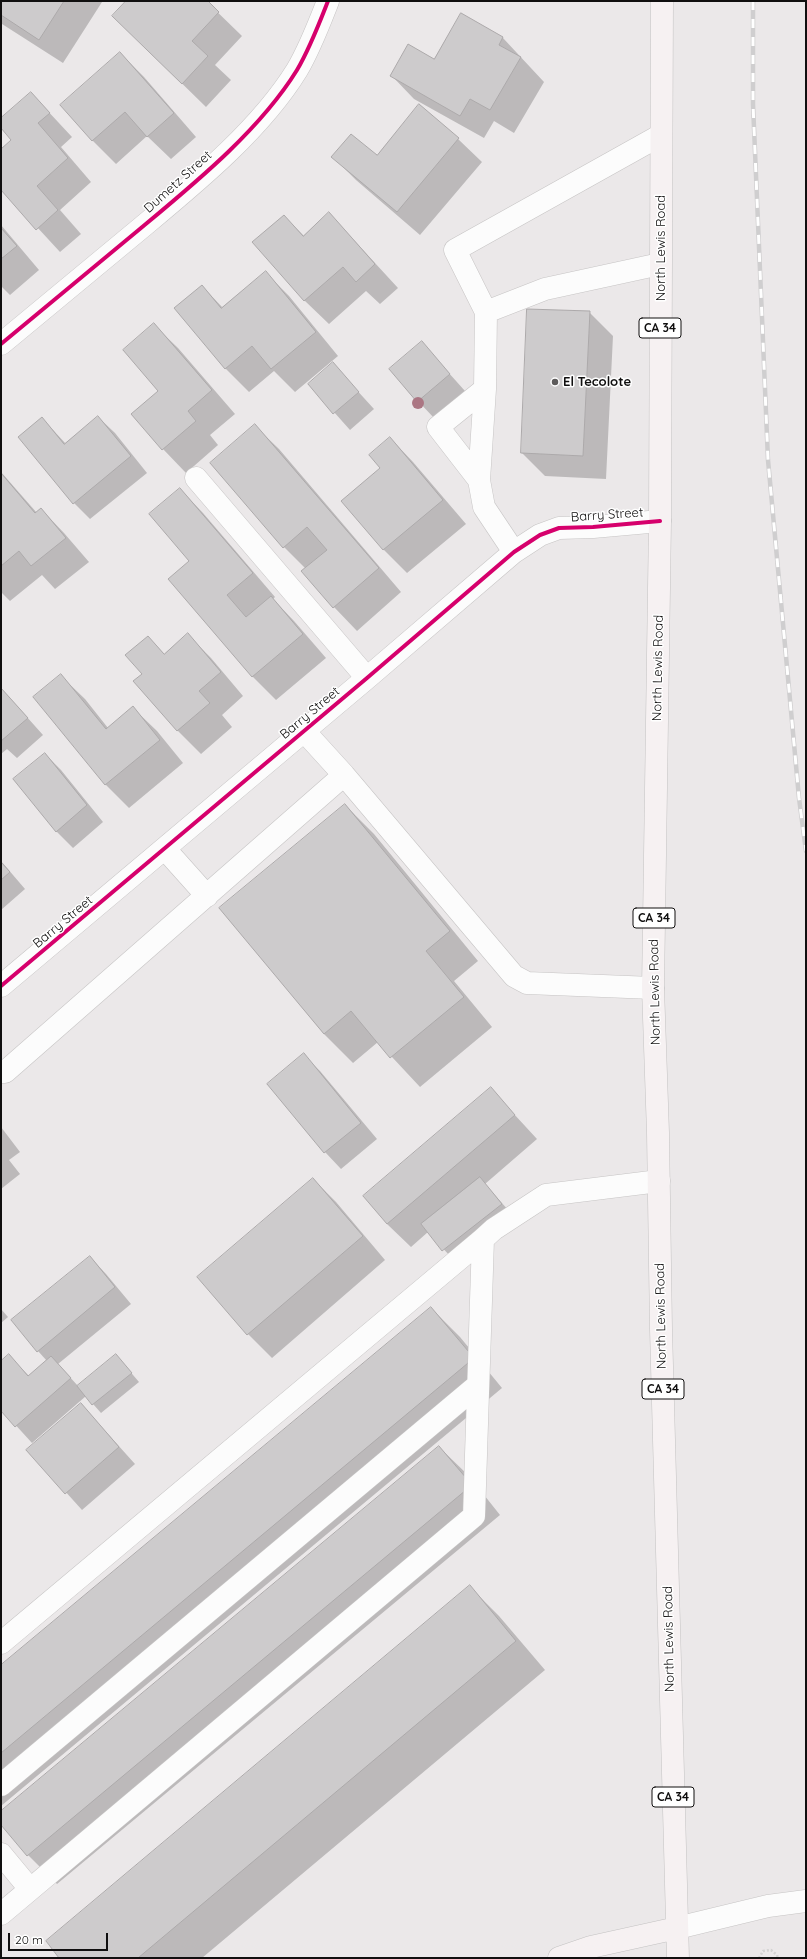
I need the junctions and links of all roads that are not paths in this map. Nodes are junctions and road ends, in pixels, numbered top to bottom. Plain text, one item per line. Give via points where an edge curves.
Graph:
1 (328, 1) edge
2 (662, 1) edge
3 (661, 135) junction
4 (660, 264) junction
5 (486, 312) junction
6 (1, 344) edge
7 (485, 389) junction
8 (196, 478) dead end
9 (479, 480) junction
10 (660, 521) junction
11 (514, 552) junction
12 (367, 678) junction
13 (304, 731) junction
14 (344, 775) junction
15 (165, 848) junction
16 (207, 896) junction
17 (1, 986) edge
18 (653, 988) junction
19 (1, 1072) edge
20 (659, 1181) junction
21 (483, 1239) junction
22 (478, 1385) junction
23 (1, 1643) edge
24 (1, 1785) edge
25 (1, 1854) edge
26 (30, 1889) junction
27 (806, 1901) edge
28 (1, 1914) edge
29 (677, 1928) junction
30 (559, 1958) edge
31 (678, 1958) edge

1 - 6 street, Dumetz Street via 296,71 246,134 182,194
2 - 3 main road, North Lewis Road / CA 34
3 - 4 main road, North Lewis Road / CA 34
3 - 5 street via 455,250
4 - 5 street via 545,289
4 - 10 main road, North Lewis Road / CA 34
5 - 7 street
7 - 9 street
7 - 9 street via 438,426
8 - 12 street
9 - 11 street via 484,507
10 - 11 street, Barry Street via 559,528 540,535
10 - 18 main road, North Lewis Road / CA 34
11 - 12 street, Barry Street
12 - 13 street, Barry Street
13 - 14 street
13 - 15 street, Barry Street
14 - 16 street
14 - 18 street via 514,976 527,983
15 - 16 street
15 - 17 street, Barry Street
16 - 19 street via 5,1072
18 - 20 main road, North Lewis Road / CA 34
20 - 21 street via 546,1195
20 - 29 main road, North Lewis Road / CA 34
21 - 22 street
21 - 23 street
22 - 24 street
22 - 26 street via 474,1516
25 - 26 street
26 - 28 street
27 - 29 street via 758,1908
29 - 30 main road via 590,1947
29 - 31 main road, North Lewis Road / CA 34

